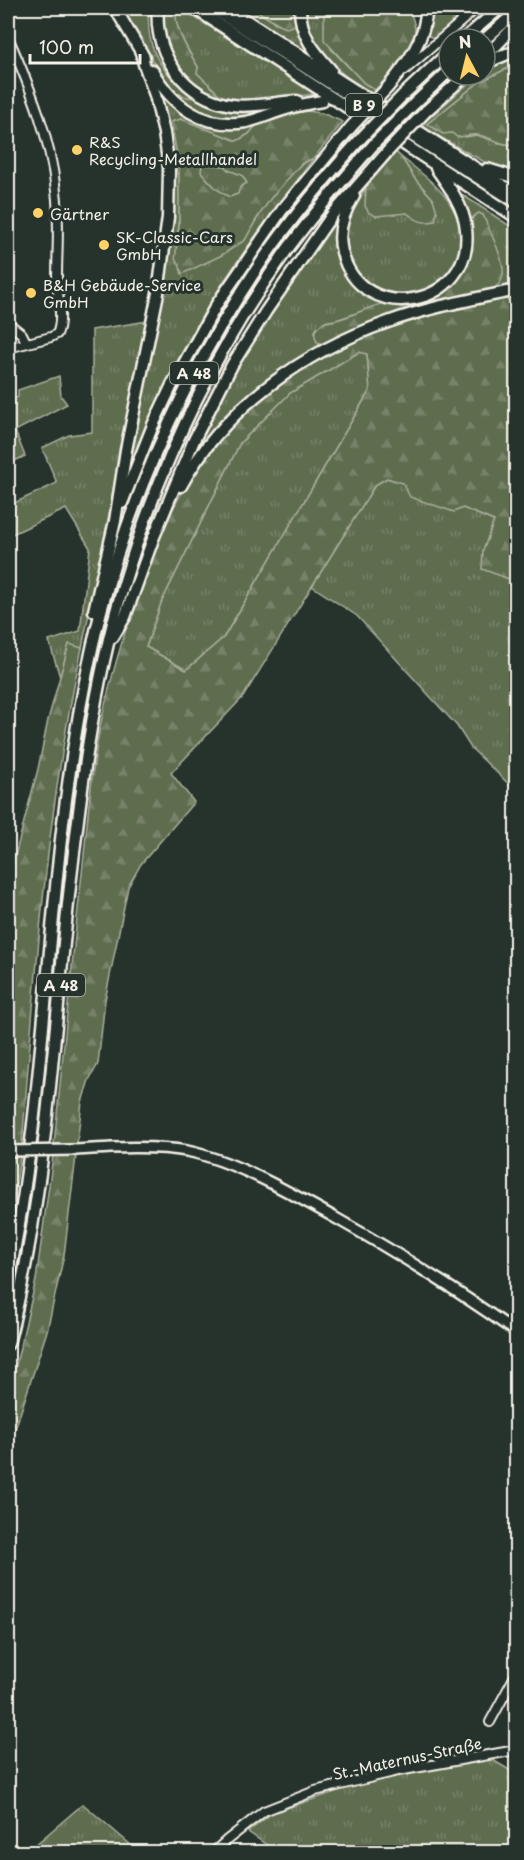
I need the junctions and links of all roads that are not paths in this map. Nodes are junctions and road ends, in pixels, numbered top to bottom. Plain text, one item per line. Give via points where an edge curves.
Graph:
1 (9, 8) edge
2 (116, 8) edge
3 (158, 8) edge
4 (194, 8) edge
5 (212, 8) edge
6 (227, 8) edge
7 (300, 8) edge
8 (426, 8) edge
9 (477, 8) edge
10 (500, 8) edge
11 (516, 12) edge
12 (8, 16) edge
13 (516, 25) edge
14 (478, 27) edge
15 (497, 29) edge
16 (8, 35) edge
17 (497, 45) edge
18 (141, 52) junction
19 (516, 52) edge
20 (497, 58) edge
21 (437, 63) edge
22 (342, 82) junction
23 (437, 82) edge
24 (391, 83) junction
25 (453, 87) edge
26 (322, 101) junction
27 (347, 106) junction
28 (462, 159) junction
29 (433, 163) junction
30 (370, 171) junction
31 (516, 178) edge
32 (516, 194) edge
33 (516, 202) edge
34 (516, 217) edge
35 (516, 290) edge
36 (9, 326) edge
37 (26, 342) junction
38 (8, 348) edge
39 (115, 521) junction
40 (153, 539) junction
41 (93, 647) junction
42 (107, 648) junction
43 (8, 1151) edge
44 (8, 1282) edge
45 (516, 1332) edge
46 (8, 1344) edge
47 (516, 1674) edge
48 (490, 1722) dead end
49 (516, 1750) edge
50 (214, 1852) edge

1 - 12 street
2 - 18 highway
3 - 26 highway via 158,32 165,55 179,77 197,92 240,105
4 - 27 highway, B 9
5 - 33 highway, B 9
6 - 22 highway
7 - 22 highway via 306,38
8 - 24 highway via 420,39
9 - 24 street
10 - 14 highway
11 - 15 highway
13 - 17 highway
16 - 37 street via 34,99 50,153 59,221 60,323 57,334
18 - 26 highway via 168,95 207,120 246,122
18 - 39 highway via 164,133 169,168 168,217 158,293
19 - 20 highway
21 - 41 highway, A 48, bridge via 364,135 300,209 229,311 185,390 152,461 103,603
22 - 28 highway
23 - 42 highway, A 48, bridge via 334,189 242,317 179,434 122,589
24 - 39 highway, bridge via 282,210 217,304 153,425
25 - 30 highway, bridge
26 - 27 highway
27 - 29 highway, B 9
28 - 31 highway
28 - 32 highway
29 - 30 highway via 460,209 466,228 465,250 458,269 445,285 427,296 404,301 368,290 350,273 344,260 341,224
29 - 34 highway, B 9
30 - 40 highway via 319,234 232,365 194,440
35 - 40 highway via 390,321 337,342 281,376 234,417 203,452
36 - 37 street via 22,334
37 - 38 street
39 - 41 highway via 94,611
40 - 42 highway via 124,617
41 - 44 highway, A 48 via 61,843 31,1140
42 - 46 highway, A 48 via 82,788 40,1178
43 - 45 main road, bridge via 177,1149 203,1155 305,1200 445,1283
47 - 48 street
49 - 50 street, St.-Maternus-Straße via 398,1771 315,1791 264,1811

